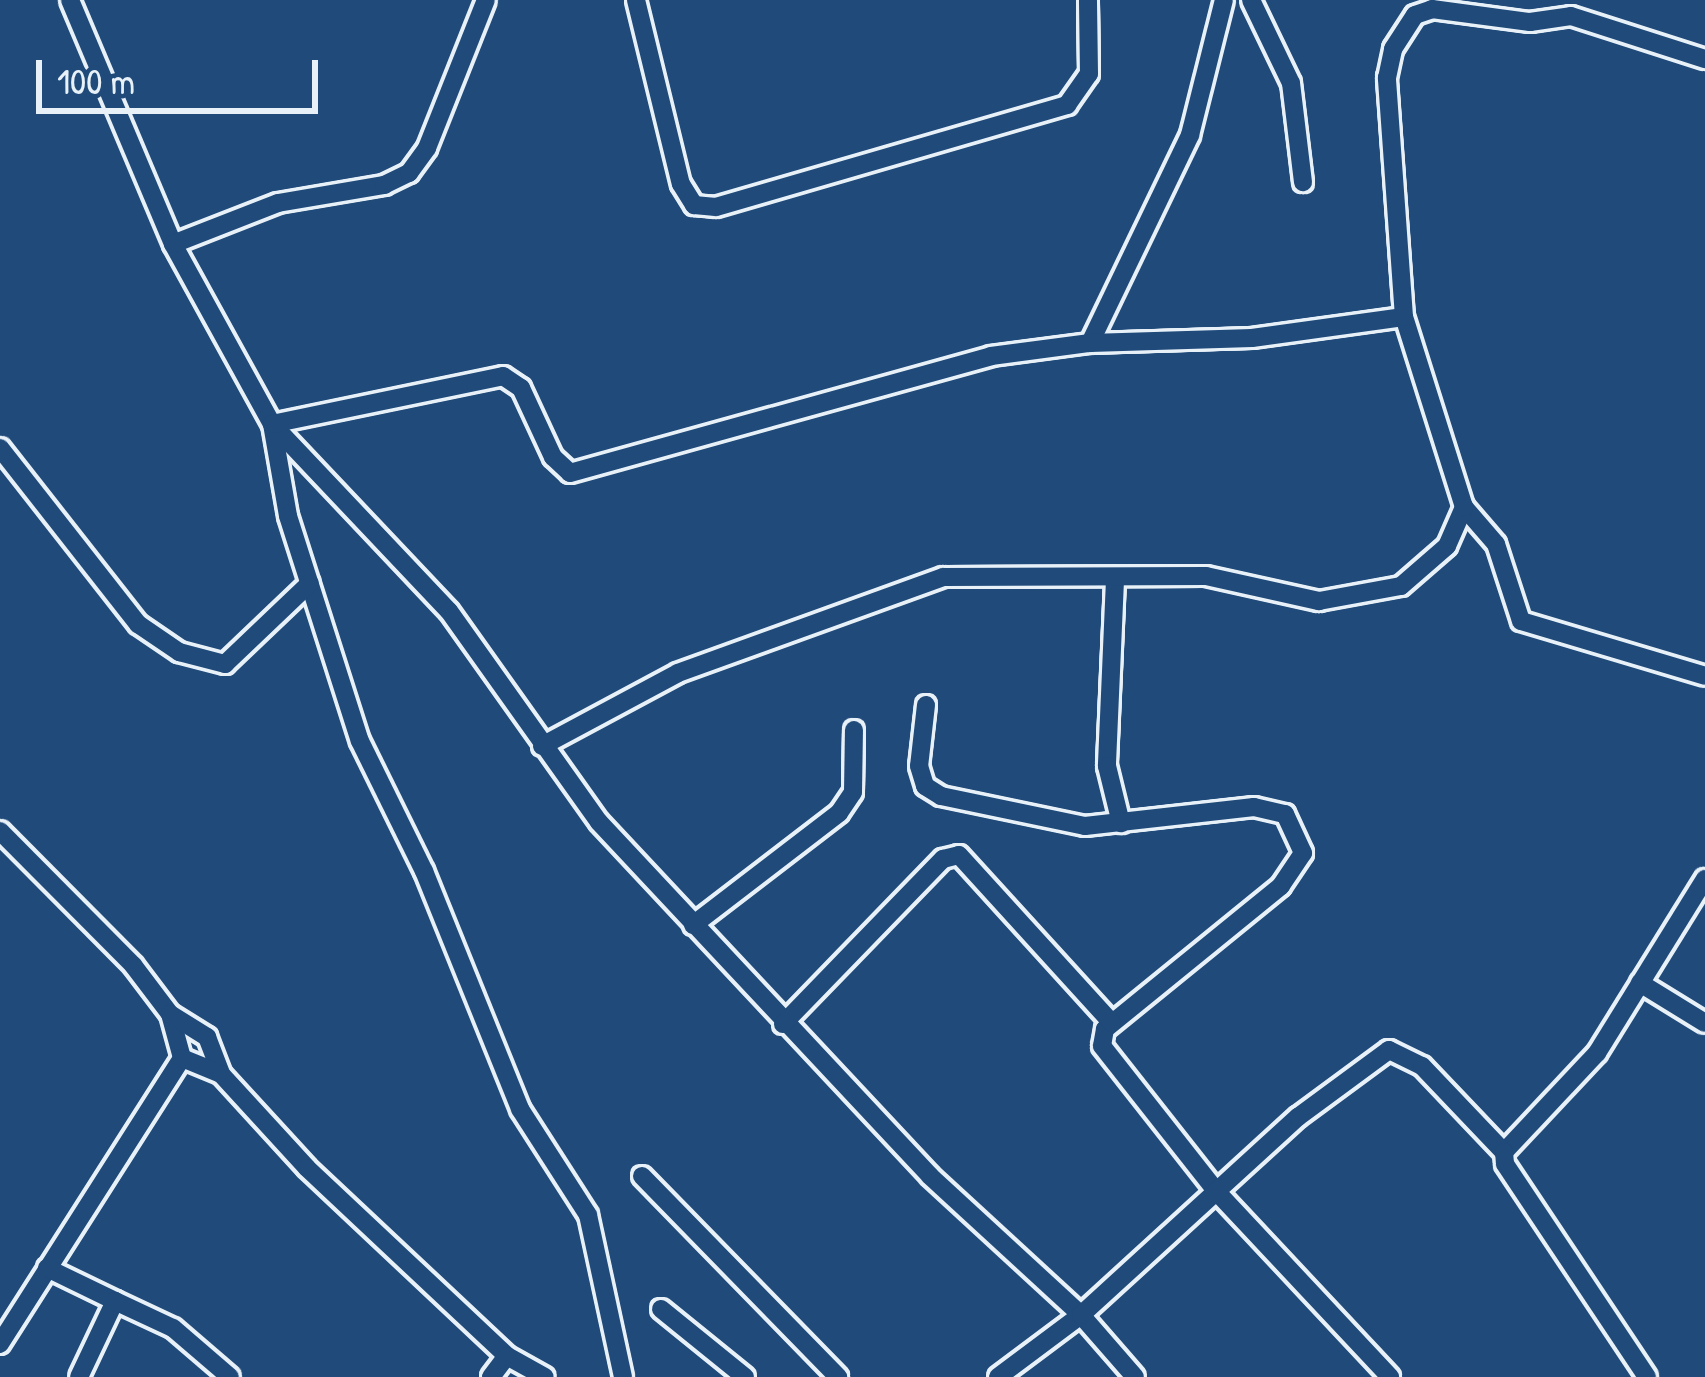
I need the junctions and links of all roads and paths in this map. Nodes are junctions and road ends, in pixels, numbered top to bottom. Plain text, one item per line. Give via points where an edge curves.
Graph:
1 (72, 0) edge
2 (486, 0) edge
3 (636, 0) edge
4 (1088, 0) edge
5 (1224, 0) edge
6 (1251, 0) edge
7 (1705, 59) edge
8 (1303, 182) dead end
9 (173, 244) junction
10 (1404, 317) junction
11 (1090, 343) junction
12 (272, 424) junction
13 (0, 448) edge
14 (1464, 507) junction
15 (1115, 580) junction
16 (310, 584) junction
17 (1705, 676) edge
18 (926, 706) dead end
19 (854, 730) dead end
20 (542, 746) junction
21 (1121, 823) junction
22 (0, 831) edge
23 (1705, 879) edge
24 (693, 925) junction
25 (1640, 983) junction
26 (170, 1014) junction
27 (1112, 1023) junction
28 (1705, 1023) edge
29 (783, 1024) junction
30 (182, 1058) junction
31 (221, 1074) junction
32 (1504, 1152) junction
33 (642, 1176) dead end
34 (1216, 1191) junction
35 (46, 1268) junction
36 (115, 1301) junction
37 (661, 1309) dead end
38 (1081, 1315) junction
39 (0, 1344) edge
40 (507, 1356) junction
41 (79, 1377) edge
42 (230, 1377) edge
43 (491, 1377) edge
44 (545, 1377) edge
45 (623, 1377) edge
46 (745, 1377) edge
47 (838, 1377) edge
48 (998, 1377) edge
49 (1135, 1377) edge
50 (1390, 1377) edge
51 (1647, 1377) edge

1 - 9 street
2 - 9 street via 427,148 409,172 384,185 278,203
3 - 4 street via 681,184 694,205 716,207 1067,105 1086,89 1089,74
5 - 11 street via 1190,135
6 - 8 street via 1291,83
7 - 10 street via 1571,16 1530,22 1432,9 1415,15 1387,78
9 - 12 street
10 - 11 street via 1172,345
10 - 14 street
11 - 12 street via 991,356 570,473 553,458 521,388 503,376
12 - 16 street
12 - 20 street via 449,611
13 - 16 street via 138,624 194,659 225,664
14 - 15 street via 1447,546 1402,586 1371,595 1286,600 1206,576
14 - 17 street via 1496,544 1521,621
15 - 20 street via 943,577 678,673
15 - 21 street via 1107,766
16 - 45 street via 360,741 424,871 520,1109 587,1214
18 - 21 street via 919,766 925,786 941,796 1038,821
19 - 24 street via 853,792 839,813
20 - 24 street
21 - 27 street via 1254,807 1285,814 1303,853 1281,886
22 - 26 street via 105,933
23 - 25 street
24 - 29 street
25 - 28 street
25 - 32 street via 1575,1082
26 - 30 street
26 - 31 street via 207,1037
27 - 29 street via 959,855 943,859
27 - 34 street via 1102,1046
29 - 38 street via 930,1176
30 - 31 street
30 - 35 street
31 - 40 street via 307,1168
32 - 34 street via 1422,1066 1389,1051
32 - 51 street via 1504,1164
33 - 47 street
34 - 38 street
34 - 50 street
35 - 36 street
35 - 39 street
36 - 41 street
36 - 42 street via 173,1328
37 - 46 street
38 - 48 street
38 - 49 street
40 - 43 street
40 - 44 street

